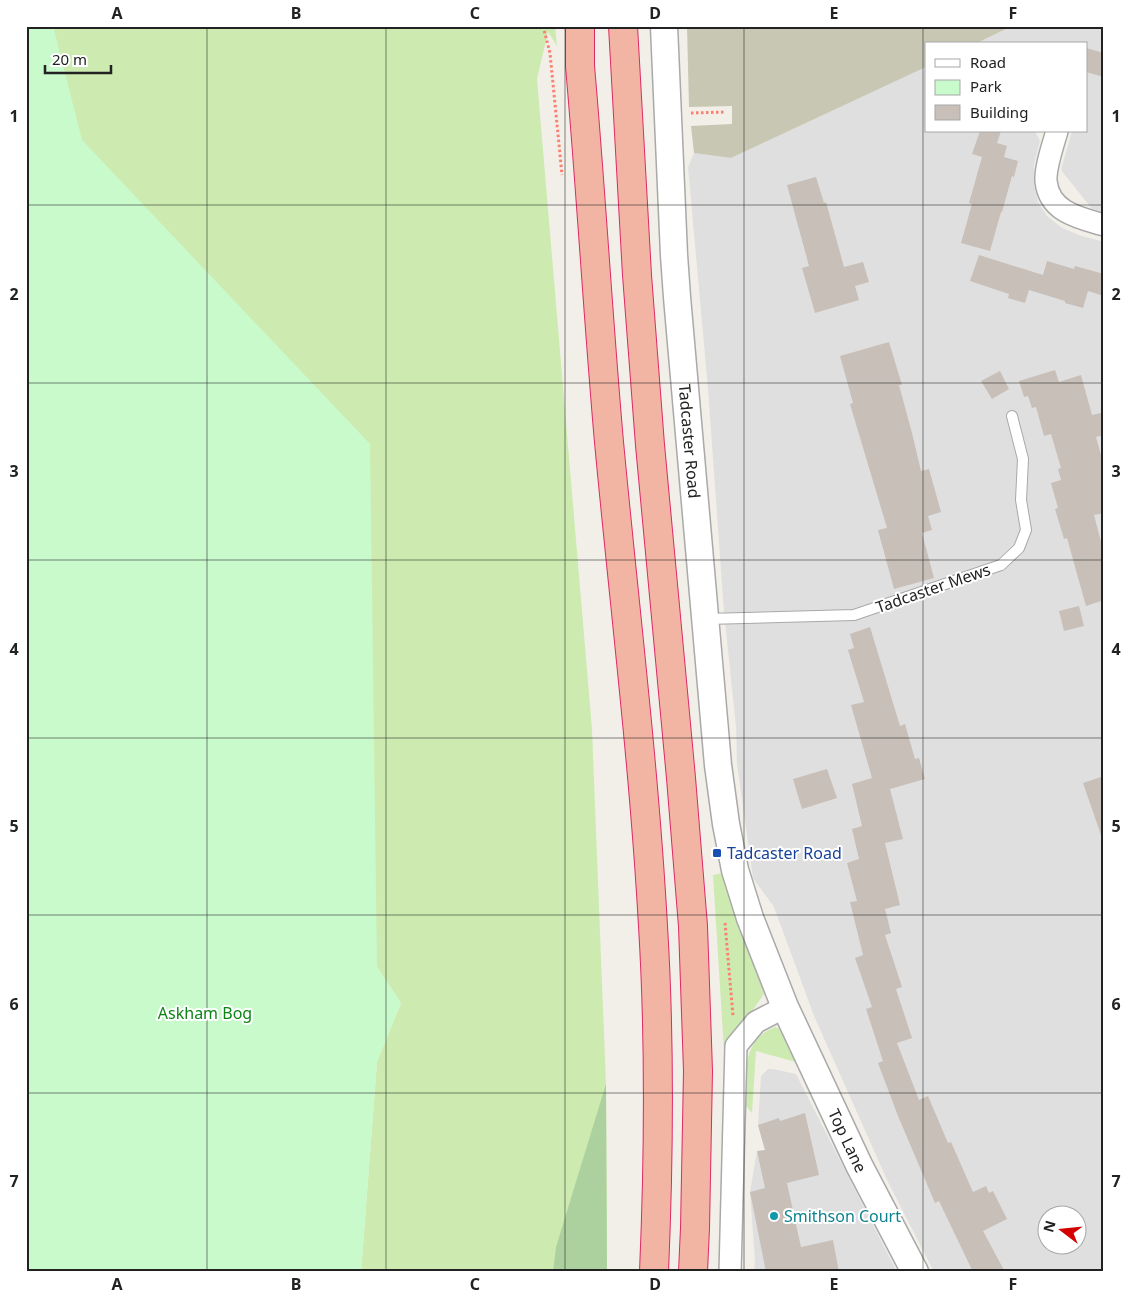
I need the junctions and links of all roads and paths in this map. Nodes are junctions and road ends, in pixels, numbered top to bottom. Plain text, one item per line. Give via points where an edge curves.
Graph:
1 (572, 26) edge
2 (580, 26) edge
3 (623, 26) edge
4 (664, 26) edge
5 (580, 66) junction
6 (726, 112) dead end
7 (668, 113) junction
8 (1056, 132) edge
9 (1104, 225) edge
10 (1012, 416) dead end
11 (705, 619) junction
12 (725, 919) dead end
13 (785, 1007) junction
14 (736, 1046) junction
15 (654, 1272) edge
16 (693, 1272) edge
17 (730, 1272) edge
18 (915, 1272) edge

1 - 5 highway
2 - 5 highway
3 - 16 highway via 637,285 693,926 698,1071
4 - 7 street, Tadcaster Road
5 - 15 highway via 609,439 641,762 653,925 658,1049
6 - 7 path
7 - 11 street, Tadcaster Road via 677,297
8 - 9 street via 1046,181 1050,197 1060,208 1075,216
10 - 11 lane, Tadcaster Mews via 1023,459 1021,500 1026,530 1019,548 1001,565 854,615
11 - 13 street, Tadcaster Road via 718,765 735,870
12 - 14 path
13 - 14 street via 756,1022
13 - 18 street, Top Lane via 859,1165
14 - 17 street

